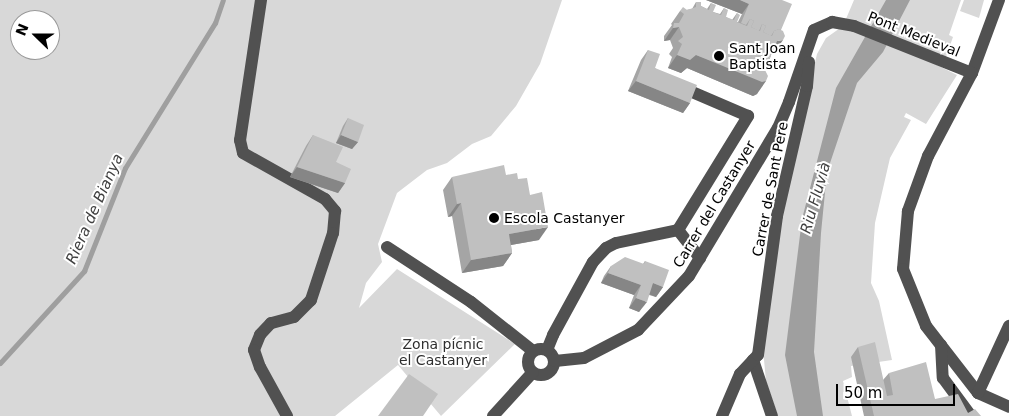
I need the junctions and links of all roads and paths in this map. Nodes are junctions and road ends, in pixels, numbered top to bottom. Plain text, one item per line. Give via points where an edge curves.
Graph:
1 (262, 0) edge
2 (999, 0) edge
3 (854, 26) joint
4 (807, 52) junction
5 (967, 71) junction
6 (669, 82) edge
7 (678, 230) junction
8 (387, 247) dead end
9 (700, 258) junction
10 (1009, 326) edge
11 (940, 345) junction
12 (533, 351) junction
13 (551, 355) junction
14 (754, 360) junction
15 (533, 372) junction
16 (978, 393) junction
17 (1009, 407) edge
18 (287, 416) edge
19 (493, 416) edge
20 (722, 416) edge
21 (772, 416) edge
22 (972, 416) edge

1 - 18 street via 240,140 243,153 325,199 335,211 333,233 311,300 294,317 271,323 260,335 254,350
2 - 5 street
3 - 4 street, Carrer de Sant Pere via 832,22 814,30
3 - 5 street, Pont Medieval
4 - 9 street, Carrer del Castanyer via 778,128
4 - 14 street, Carrer de Sant Pere via 807,86 776,216 758,354
5 - 11 street via 928,156 908,211 903,269 926,326
6 - 7 street via 748,116
7 - 9 street
7 - 13 street via 606,248 593,262 553,335
8 - 12 street via 471,302
9 - 13 street, Carrer del Castanyer via 689,276 638,330 584,358
10 - 16 street
11 - 16 street
11 - 22 street via 943,378
12 - 13 street via 540,348
12 - 15 street via 528,364
13 - 15 street via 550,372 538,375
14 - 20 street, Carrer de Sant Pere via 740,374
14 - 21 street
15 - 19 street
16 - 17 street

